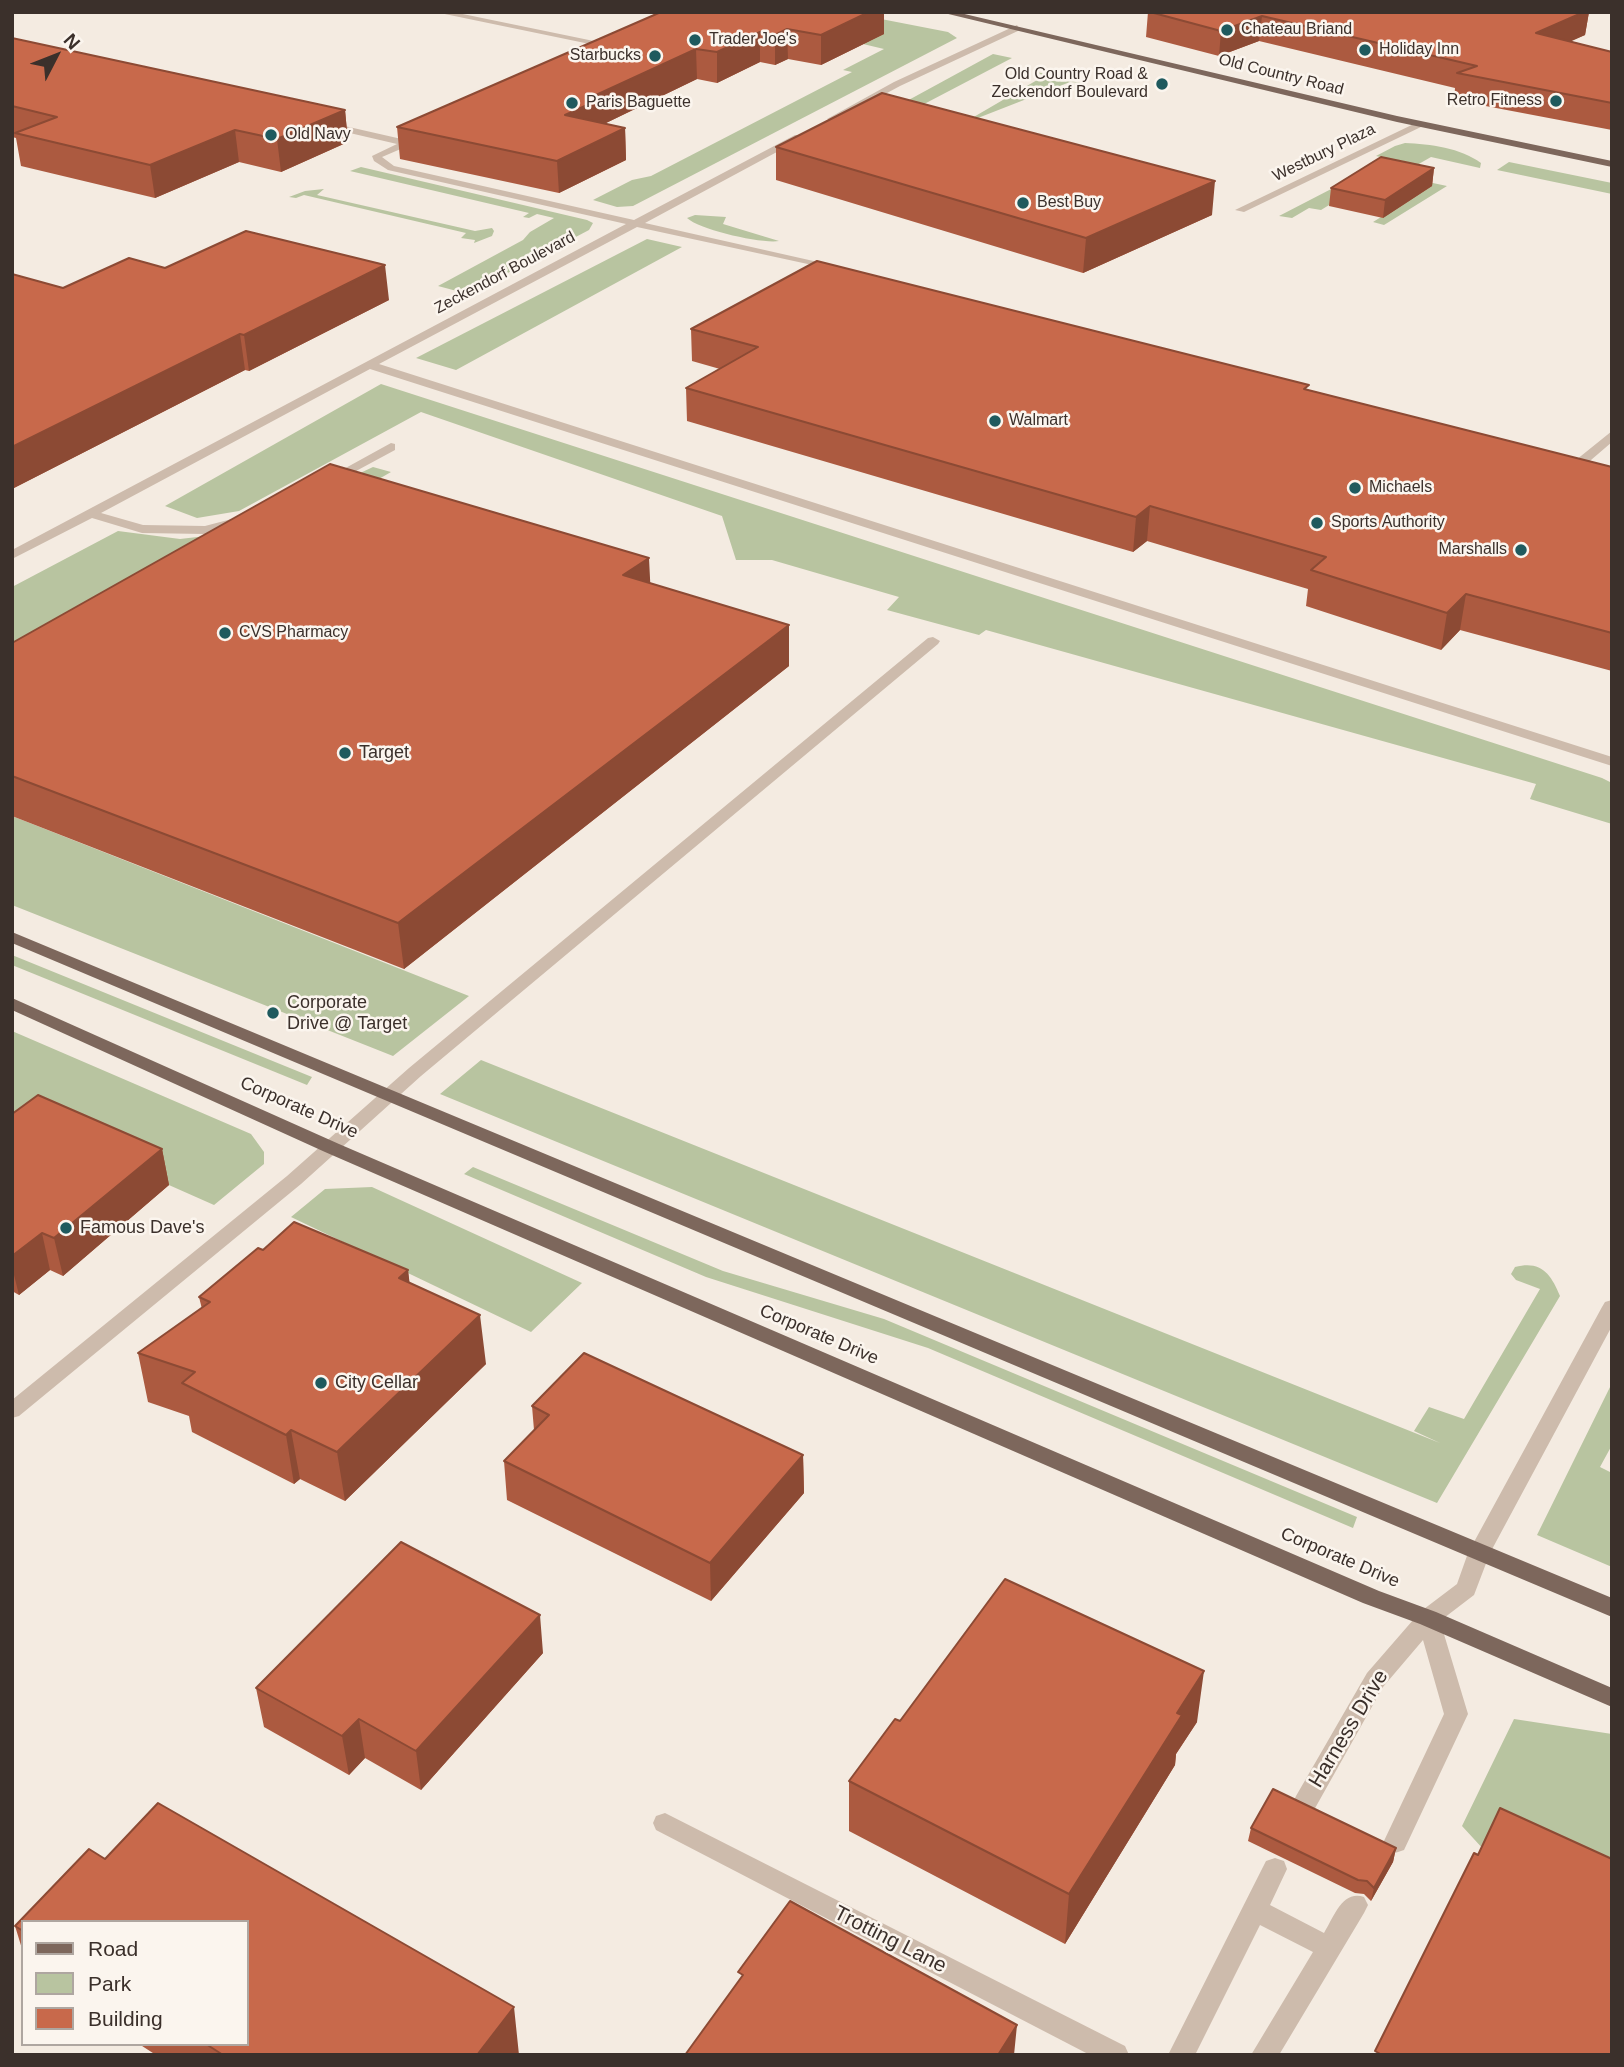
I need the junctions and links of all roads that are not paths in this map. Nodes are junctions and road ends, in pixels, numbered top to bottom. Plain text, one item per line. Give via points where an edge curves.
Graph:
1 (439, 12) edge
2 (944, 12) edge
3 (1017, 28) junction
4 (607, 53) edge
5 (320, 124) edge
6 (1420, 124) junction
7 (818, 126) edge
8 (806, 132) edge
9 (427, 134) edge
10 (407, 143) junction
11 (1612, 164) edge
12 (1240, 210) dead end
13 (634, 223) junction
14 (848, 272) edge
15 (369, 365) junction
16 (1612, 435) edge
17 (391, 447) dead end
18 (1580, 463) edge
19 (319, 486) edge
20 (89, 513) junction
21 (258, 516) edge
22 (12, 555) edge
23 (933, 641) dead end
24 (1612, 762) edge
25 (12, 937) edge
26 (12, 1003) edge
27 (388, 1097) junction
28 (332, 1148) junction
29 (1612, 1307) edge
30 (12, 1411) edge
31 (1479, 1553) junction
32 (1612, 1608) edge
33 (1428, 1618) junction
34 (1612, 1698) edge
35 (1305, 1803) edge
36 (665, 1823) dead end
37 (1395, 1843) dead end
38 (1275, 1870) dead end
39 (1356, 1905) dead end
40 (1255, 1910) junction
41 (1329, 1948) junction
42 (1116, 2055) edge
43 (1181, 2055) edge
44 (1264, 2055) edge

1 - 4 street via 620,47
2 - 3 main road, Old Country Road
3 - 6 main road, Old Country Road
3 - 7 street
5 - 10 street
6 - 11 main road, Old Country Road
6 - 12 street, Westbury Plaza
8 - 13 street, Zeckendorf Boulevard
9 - 10 street
10 - 13 street via 377,156 378,162
13 - 14 street
13 - 15 street, Zeckendorf Boulevard
15 - 20 street, Zeckendorf Boulevard
15 - 24 street
16 - 18 street
17 - 19 street
20 - 21 street via 142,529 205,530
20 - 22 street, Zeckendorf Boulevard
23 - 27 street
25 - 27 main road
26 - 28 main road, Corporate Drive
27 - 28 street
27 - 31 main road
28 - 30 street
28 - 33 main road, Corporate Drive
29 - 31 street, Harness Drive
31 - 32 main road
31 - 33 street, Harness Drive via 1466,1589
33 - 34 main road, Corporate Drive
33 - 35 street, Harness Drive via 1375,1680
33 - 37 street via 1456,1714
36 - 42 street, Trotting Lane
38 - 40 street
39 - 41 street
40 - 41 street
40 - 43 street
41 - 44 street

